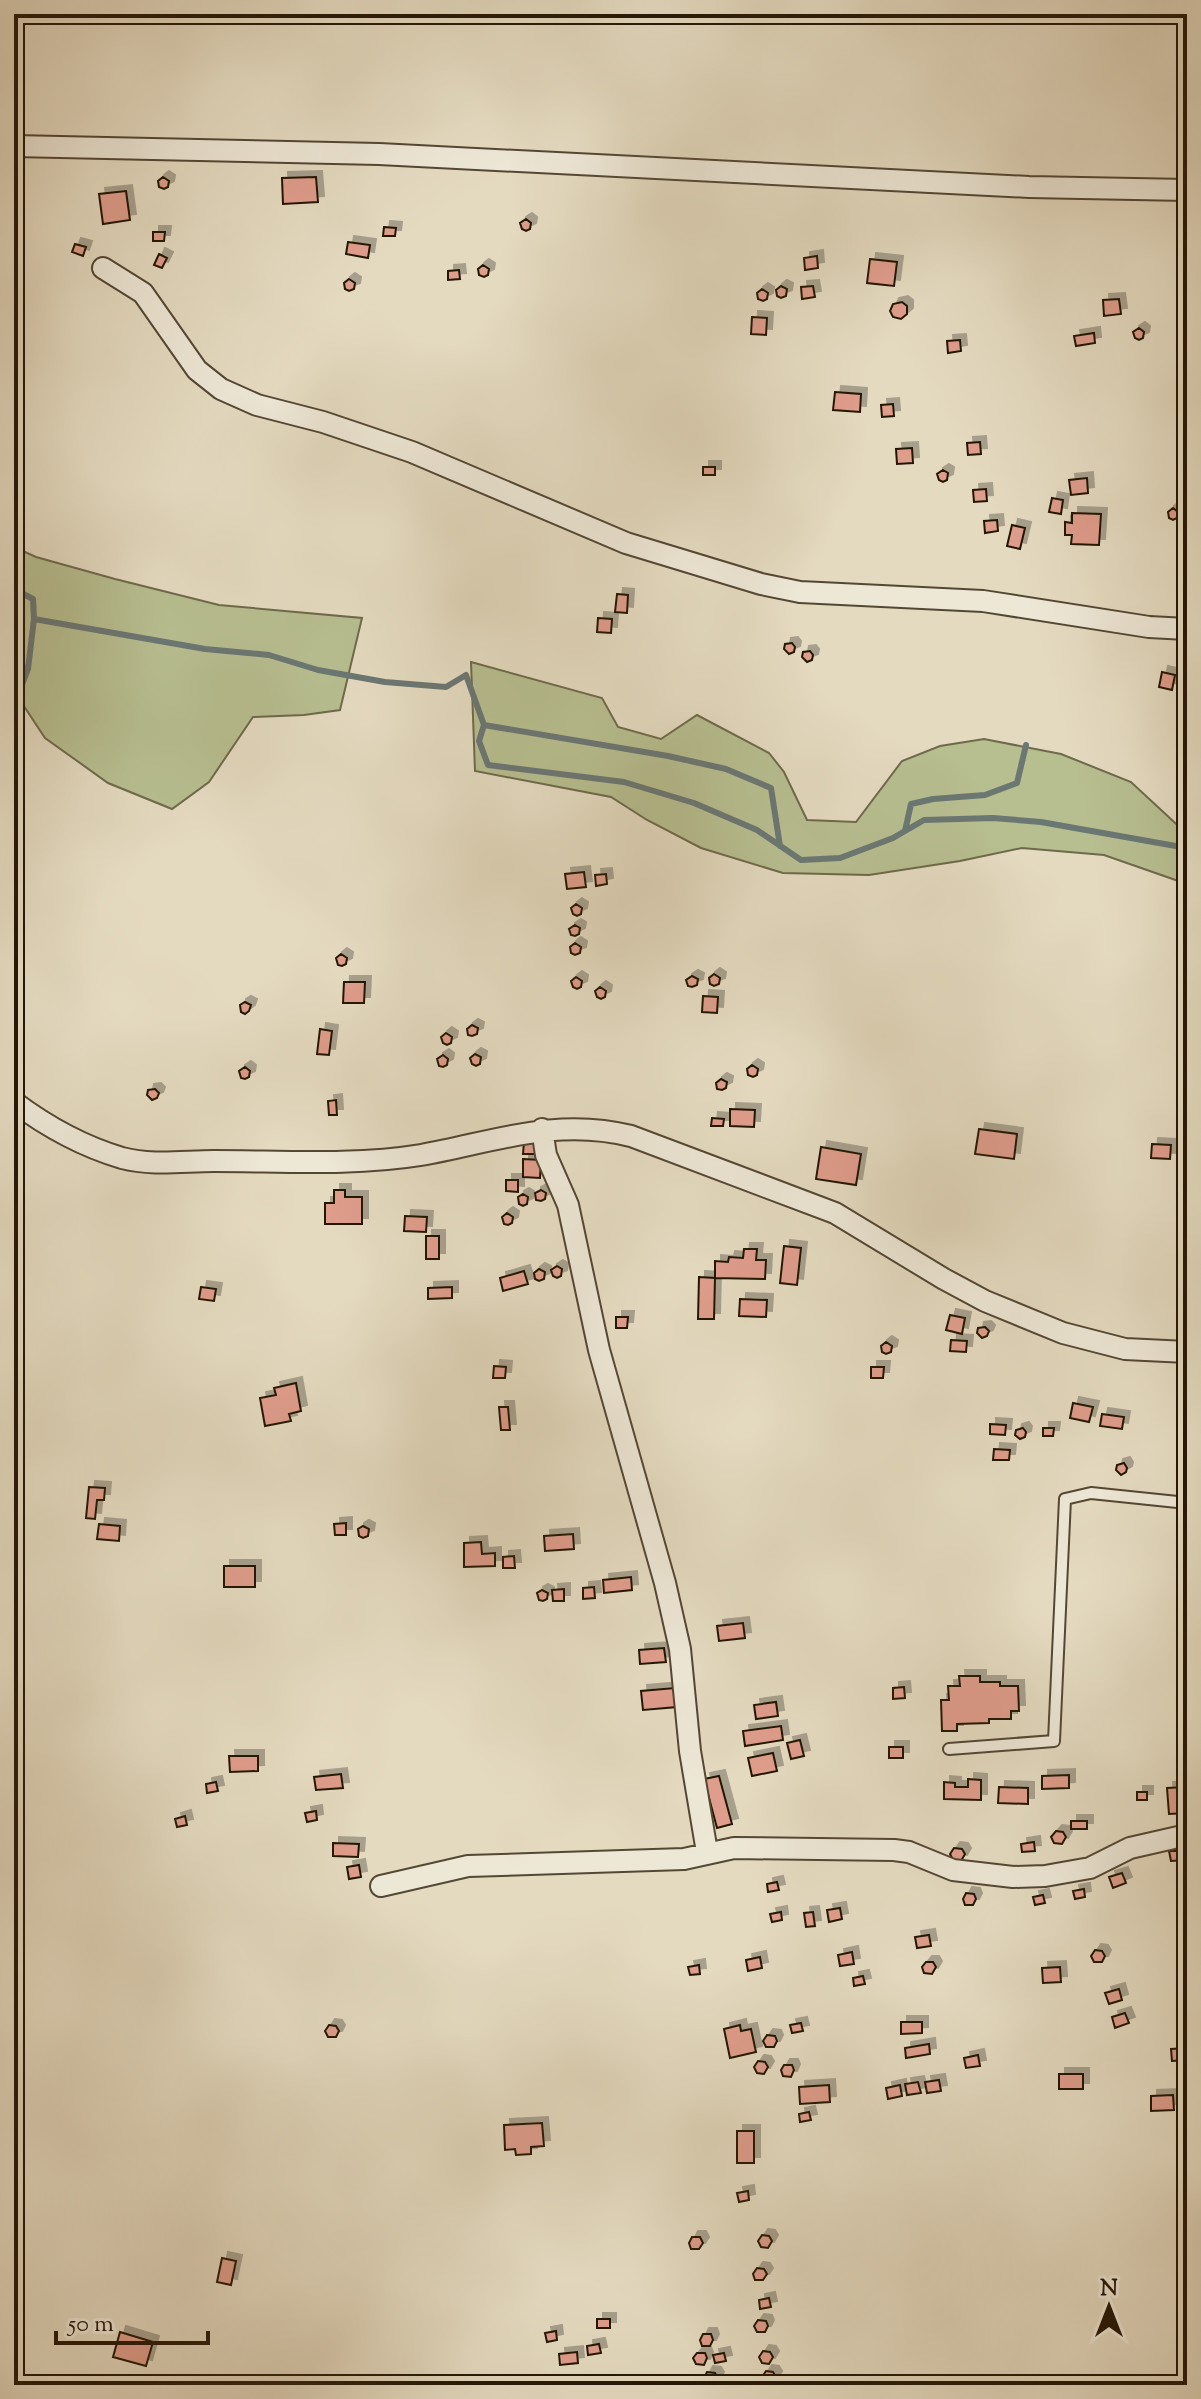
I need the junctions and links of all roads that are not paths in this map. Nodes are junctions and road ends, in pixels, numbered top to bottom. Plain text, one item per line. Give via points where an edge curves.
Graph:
1 (14, 146) edge
2 (1187, 190) edge
3 (103, 268) dead end
4 (1187, 629) edge
5 (14, 1102) edge
6 (542, 1129) junction
7 (1187, 1352) edge
8 (1187, 1503) edge
9 (949, 1749) dead end
10 (1187, 1835) edge
11 (707, 1852) junction
12 (381, 1886) dead end

1 - 2 street via 379,154 1029,187
3 - 4 street via 143,293 197,370 221,389 412,452 626,543 800,592 983,601
5 - 6 street via 101,1150 142,1162 399,1158
6 - 7 street via 587,1128 631,1136 835,1213 985,1301 1063,1333 1125,1349
6 - 11 street via 546,1155 568,1205 599,1350 668,1596
8 - 9 lane via 1091,1493 1065,1499 1054,1741
10 - 11 street via 1130,1848 1090,1868 1045,1876 953,1870 894,1850
11 - 12 street via 684,1859 468,1866

